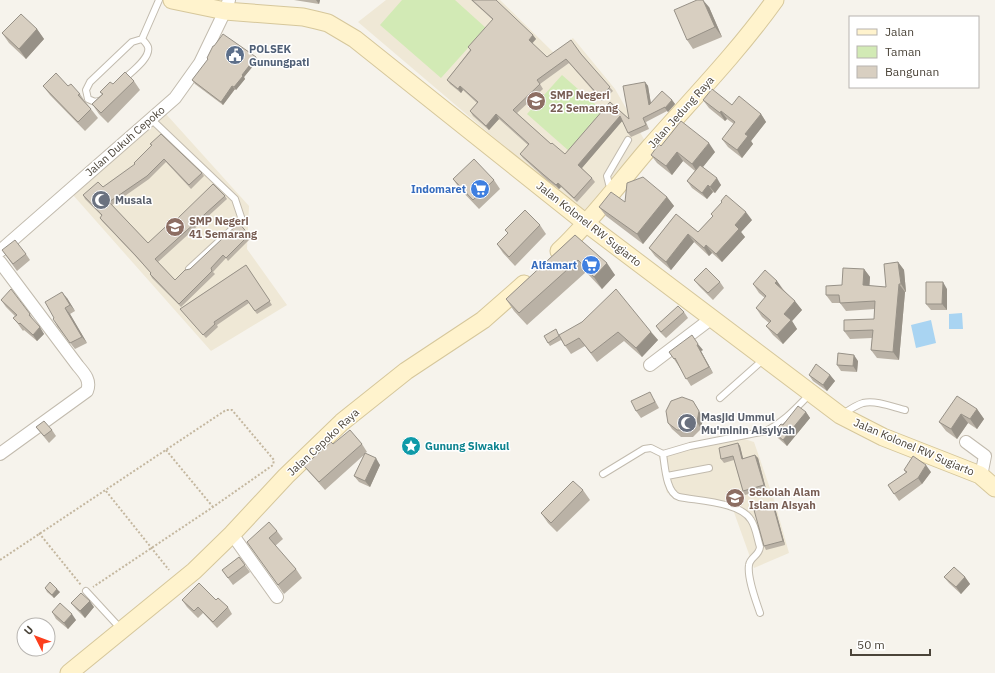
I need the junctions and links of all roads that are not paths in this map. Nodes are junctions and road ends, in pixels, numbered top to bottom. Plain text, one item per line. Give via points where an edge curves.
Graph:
1 (158, 0) edge
2 (172, 0) edge
3 (775, 0) edge
4 (227, 5) edge
5 (142, 39) junction
6 (117, 86) edge
7 (107, 95) edge
8 (151, 119) junction
9 (628, 140) dead end
10 (614, 190) junction
11 (587, 224) junction
12 (0, 251) edge
13 (550, 260) edge
14 (0, 262) edge
15 (190, 269) edge
16 (534, 275) edge
17 (712, 318) junction
18 (764, 358) junction
19 (650, 365) dead end
20 (810, 394) junction
21 (720, 398) dead end
22 (905, 410) dead end
23 (840, 415) junction
24 (966, 442) dead end
25 (0, 454) edge
26 (663, 454) junction
27 (709, 468) dead end
28 (603, 474) dead end
29 (980, 475) junction
30 (667, 476) junction
31 (995, 488) edge
32 (232, 534) junction
33 (86, 591) road end
34 (278, 597) dead end
35 (760, 613) dead end
36 (122, 631) junction
37 (69, 673) edge

1 - 5 lane
2 - 4 main road, Jalan Kolonel RW Sugiarto
3 - 10 main road, Jalan Jedung Raya via 735,52
4 - 8 street, Jalan Dukuh Cepoko via 196,69 175,98
4 - 11 main road, Jalan Kolonel RW Sugiarto via 316,20 355,39
5 - 6 lane via 148,46 147,54
5 - 7 lane via 132,42 90,82 86,90 88,99 95,102
8 - 12 street, Jalan Dukuh Cepoko
8 - 15 lane via 236,199 242,220
9 - 10 lane via 607,176
10 - 11 main road, Jalan Jedung Raya
11 - 13 main road
11 - 17 main road, Jalan Kolonel RW Sugiarto
14 - 25 street via 85,374 89,386 87,391
16 - 32 main road, Jalan Cepoko Raya via 490,315 406,371 342,422 286,476
17 - 18 main road, Jalan Kolonel RW Sugiarto
17 - 19 street
18 - 20 main road, Jalan Kolonel RW Sugiarto
18 - 21 lane
20 - 23 main road, Jalan Kolonel RW Sugiarto
20 - 26 lane via 783,420 766,431
22 - 23 lane via 865,403
23 - 29 main road, Jalan Kolonel RW Sugiarto via 883,437
24 - 29 street via 985,456
26 - 28 lane via 651,448 644,449
26 - 30 lane
27 - 30 lane
29 - 31 main road, Jalan Kolonel RW Sugiarto
30 - 35 lane via 675,496 730,506 742,511 752,521 760,547 758,554 750,560 748,566
32 - 34 street
32 - 36 main road, Jalan Cepoko Raya via 194,571
33 - 36 lane
36 - 37 main road, Jalan Cepoko Raya

